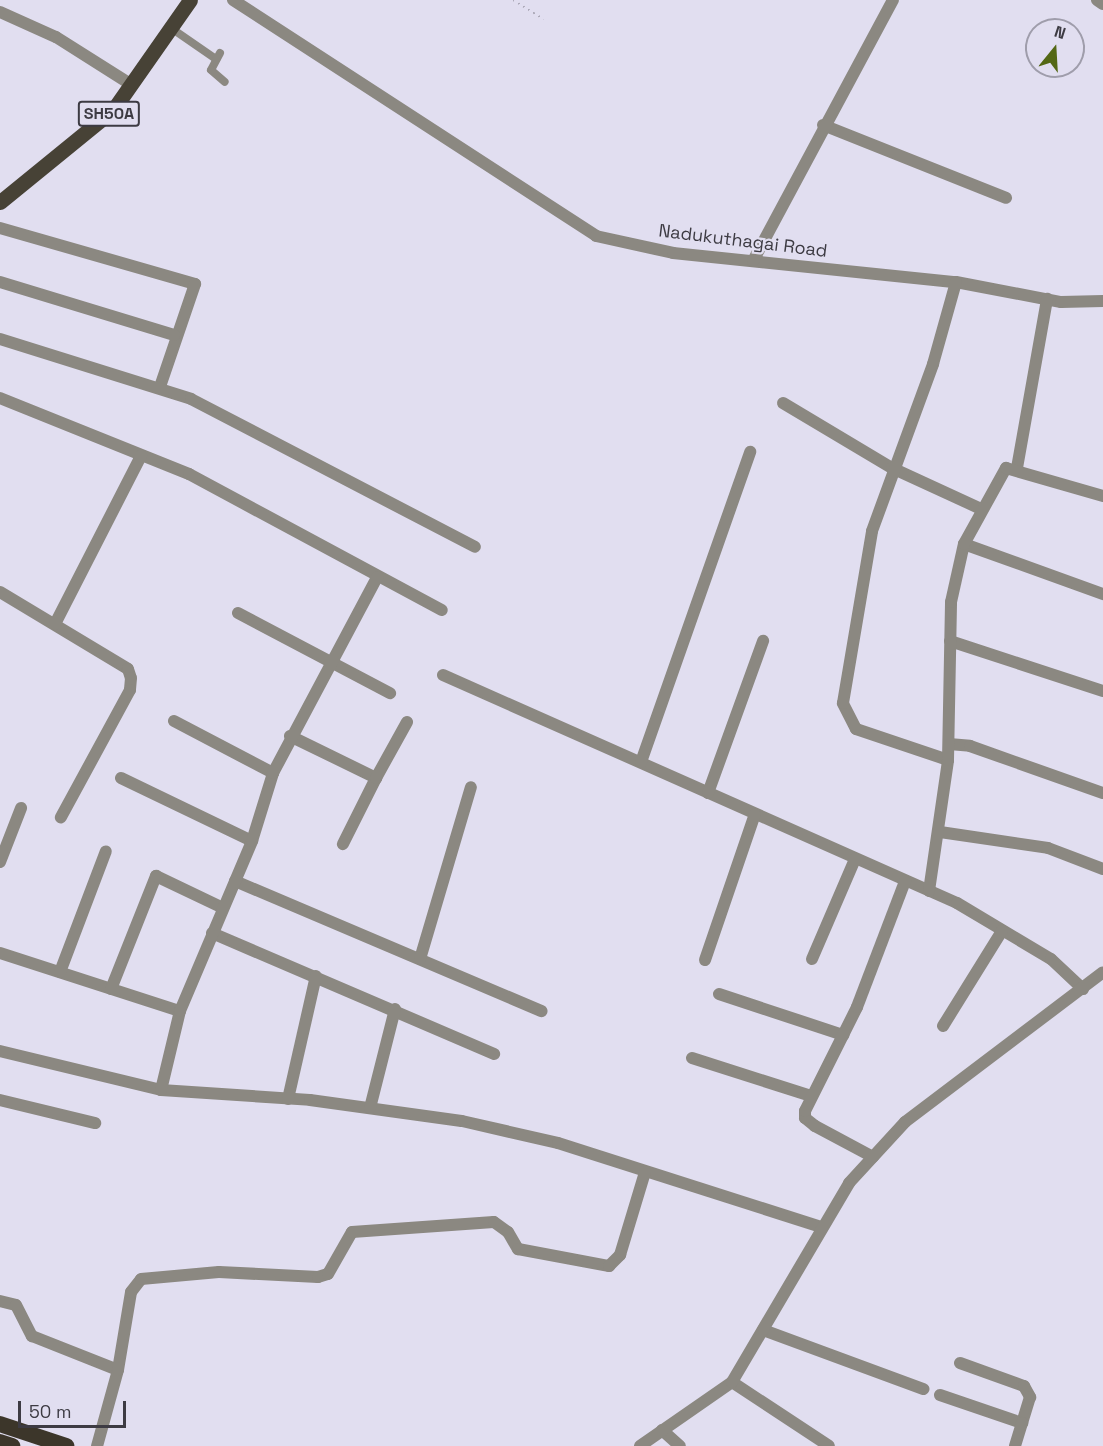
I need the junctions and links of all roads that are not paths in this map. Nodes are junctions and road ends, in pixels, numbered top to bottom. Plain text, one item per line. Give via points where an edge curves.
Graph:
1 (232, 0) edge
2 (893, 0) edge
3 (1097, 0) edge
4 (188, 1) edge
5 (1103, 4) edge
6 (0, 12) edge
7 (171, 28) junction
8 (225, 82) dead end
9 (132, 85) junction
10 (823, 125) junction
11 (2, 198) edge
12 (1006, 198) dead end
13 (0, 228) edge
14 (753, 261) junction
15 (0, 282) edge
16 (956, 282) junction
17 (1047, 299) junction
18 (1103, 301) edge
19 (174, 335) junction
20 (0, 339) edge
21 (160, 387) junction
22 (0, 399) edge
23 (783, 403) dead end
24 (750, 452) dead end
25 (141, 456) junction
26 (892, 468) junction
27 (1017, 468) junction
28 (1103, 496) edge
29 (981, 509) junction
30 (964, 543) junction
31 (475, 547) dead end
32 (377, 576) junction
33 (0, 592) edge
34 (1103, 594) edge
35 (442, 609) dead end
36 (238, 613) dead end
37 (55, 624) junction
38 (763, 641) dead end
39 (950, 641) junction
40 (329, 662) junction
41 (443, 675) dead end
42 (1103, 690) edge
43 (390, 693) dead end
44 (174, 721) dead end
45 (407, 722) dead end
46 (290, 736) junction
47 (949, 744) junction
48 (948, 760) junction
49 (641, 762) junction
50 (273, 773) junction
51 (376, 777) junction
52 (121, 778) dead end
53 (471, 787) dead end
54 (708, 792) junction
55 (1103, 793) edge
56 (21, 808) dead end
57 (755, 814) junction
58 (61, 817) dead end
59 (940, 832) junction
60 (252, 841) junction
61 (343, 844) dead end
62 (106, 851) dead end
63 (855, 859) junction
64 (0, 862) edge
65 (1103, 869) edge
66 (235, 881) junction
67 (905, 881) junction
68 (929, 891) junction
69 (223, 908) junction
70 (1002, 931) junction
71 (212, 933) junction
72 (0, 953) edge
73 (812, 959) dead end
74 (420, 960) junction
75 (705, 960) dead end
76 (60, 972) junction
77 (1103, 972) edge
78 (316, 976) junction
79 (111, 989) junction
80 (1083, 989) junction
81 (719, 994) dead end
82 (395, 1009) junction
83 (180, 1011) junction
84 (542, 1011) dead end
85 (943, 1026) dead end
86 (843, 1035) junction
87 (0, 1051) edge
88 (494, 1054) dead end
89 (692, 1058) dead end
90 (161, 1089) junction
91 (811, 1096) junction
92 (288, 1099) junction
93 (0, 1100) edge
94 (370, 1108) junction
95 (95, 1123) dead end
96 (873, 1157) junction
97 (645, 1172) junction
98 (822, 1227) junction
99 (0, 1301) edge
100 (763, 1330) junction
101 (960, 1363) dead end
102 (118, 1370) junction
103 (732, 1383) junction
104 (923, 1389) dead end
105 (940, 1395) dead end
106 (1022, 1423) junction
107 (0, 1424) edge
108 (662, 1430) junction
109 (0, 1442) edge
110 (12, 1446) edge
111 (66, 1446) edge
112 (97, 1446) edge
113 (640, 1446) edge
114 (680, 1446) edge
115 (829, 1446) edge
116 (1015, 1446) edge

1 - 14 street, Nadukuthagai Road via 596,236 673,254
2 - 10 street
3 - 5 street
4 - 7 main road, SH50A
6 - 9 street via 56,37
7 - 8 lane via 218,56 211,70
7 - 9 main road, SH50A
9 - 11 main road, SH50A via 113,110
10 - 12 street
10 - 14 street
13 - 19 street via 190,279 196,290
14 - 16 street, Nadukuthagai Road
15 - 19 street
16 - 17 street, Nadukuthagai Road
16 - 26 street via 912,424
17 - 18 street, Nadukuthagai Road
17 - 27 street
19 - 21 street
20 - 21 street
21 - 31 street
22 - 25 street
23 - 26 street
24 - 49 street
25 - 32 street via 236,498
25 - 37 street
26 - 29 street
26 - 48 street via 872,531 843,703 856,729
27 - 28 street
27 - 29 street via 1006,468
29 - 30 street
30 - 34 street
30 - 39 street via 951,602
32 - 35 street
32 - 40 street
33 - 37 street
36 - 40 street
37 - 58 street via 128,669 131,678
38 - 54 street
39 - 42 street
39 - 47 street
40 - 43 street
40 - 46 street
41 - 49 street
44 - 50 street
45 - 51 street
46 - 50 street
46 - 51 street
47 - 48 street
47 - 55 street via 970,746
48 - 59 street
49 - 54 street
50 - 60 street
51 - 61 street
52 - 60 street
53 - 74 street
54 - 57 street
56 - 64 street
57 - 63 street
57 - 75 street
59 - 65 street via 1048,848
59 - 68 street
60 - 66 street
62 - 76 street
63 - 67 street
63 - 73 street
66 - 69 street
66 - 74 street
67 - 68 street
67 - 86 street
68 - 70 street
69 - 71 street
69 - 79 street via 156,876
70 - 80 street via 1051,959
70 - 85 street
71 - 78 street
71 - 83 street
72 - 76 street
74 - 84 street
76 - 79 street
77 - 80 street
78 - 82 street
78 - 92 street
79 - 83 street
80 - 96 street via 905,1122
81 - 86 street
82 - 88 street
82 - 94 street
83 - 90 street
86 - 91 street
87 - 90 street
89 - 91 street
90 - 92 street
91 - 96 street via 805,1118
92 - 94 street
93 - 95 street
94 - 97 street via 558,1143
96 - 98 street
97 - 98 street
97 - 102 street via 620,1255 609,1266 518,1249 508,1232 494,1222 352,1232 328,1274 318,1277 219,1272 141,1279 131,1292
98 - 100 street
99 - 102 street via 16,1305 32,1336
100 - 103 street
100 - 104 street
101 - 106 street via 1024,1386 1030,1397
102 - 112 street
103 - 108 street
103 - 115 street
105 - 106 street
106 - 116 street
107 - 111 highway
108 - 113 street
108 - 114 street
109 - 110 highway

